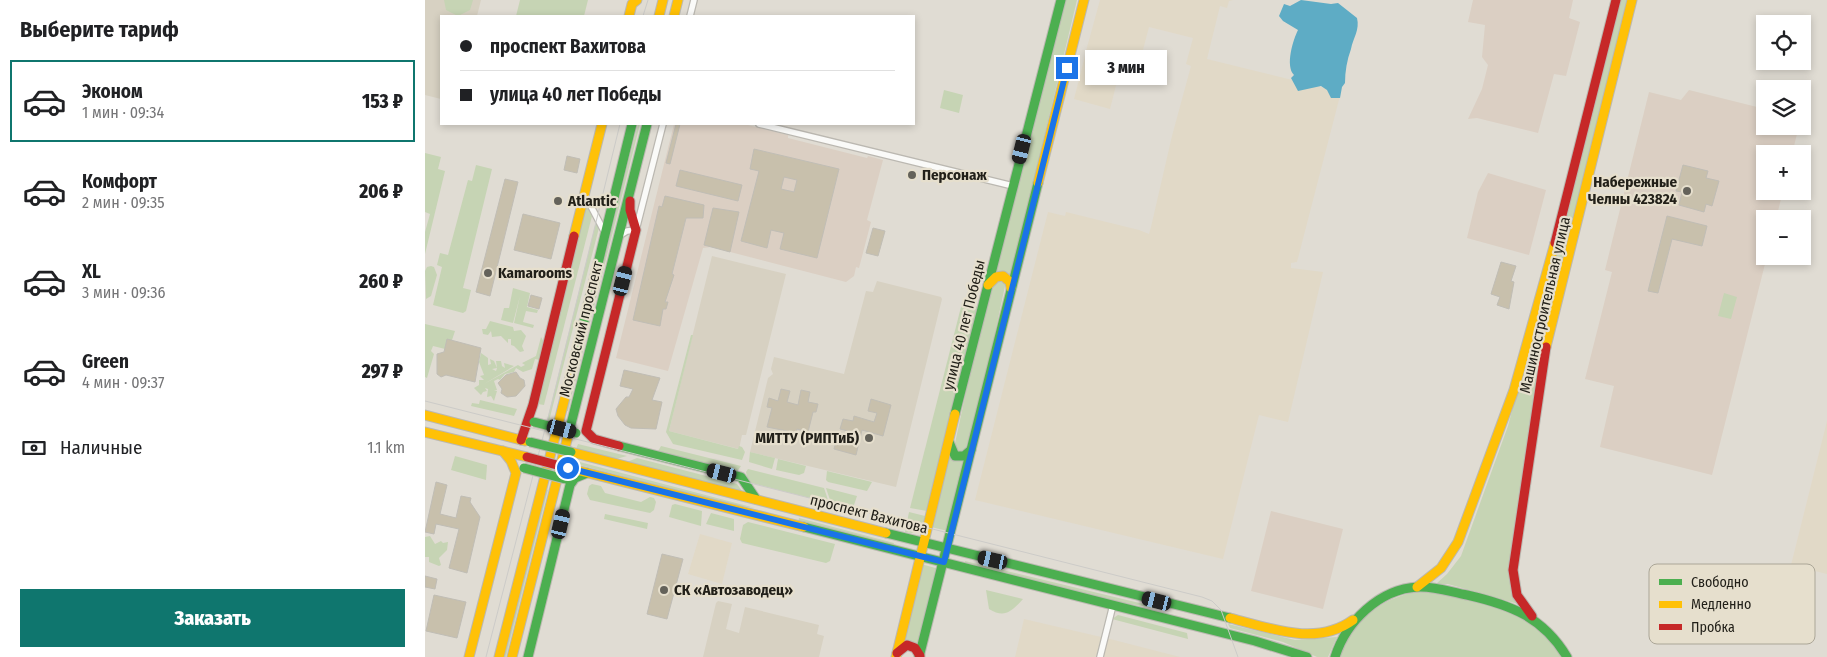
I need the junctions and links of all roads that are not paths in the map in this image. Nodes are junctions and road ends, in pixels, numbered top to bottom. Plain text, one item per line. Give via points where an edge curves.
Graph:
1 (663, 0) edge
2 (694, 0) edge
3 (1061, 0) edge
4 (1084, 0) edge
5 (1616, 0) edge
6 (1633, 0) edge
7 (634, 1) edge
8 (679, 1) edge
9 (629, 15) edge
10 (659, 15) edge
11 (674, 15) edge
12 (689, 15) edge
13 (602, 125) edge
14 (632, 125) edge
15 (647, 125) edge
16 (663, 125) edge
17 (763, 125) edge
18 (1013, 186) junction
19 (630, 188) junction
20 (585, 195) junction
21 (636, 230) junction
22 (605, 233) junction
23 (618, 237) junction
24 (1550, 257) junction
25 (1567, 262) junction
26 (986, 287) junction
27 (1011, 291) junction
28 (425, 415) edge
29 (531, 421) junction
30 (586, 431) junction
31 (426, 432) edge
32 (521, 440) junction
33 (949, 442) junction
34 (971, 450) junction
35 (503, 451) junction
36 (520, 471) junction
37 (587, 473) junction
38 (567, 482) junction
39 (756, 499) junction
40 (782, 506) junction
41 (776, 521) junction
42 (924, 542) junction
43 (947, 549) junction
44 (920, 556) junction
45 (944, 562) junction
46 (1417, 587) junction
47 (1157, 601) junction
48 (1113, 605) junction
49 (1361, 614) junction
50 (1153, 615) junction
51 (1532, 616) junction
52 (896, 655) edge
53 (469, 657) edge
54 (499, 657) edge
55 (512, 657) edge
56 (528, 657) edge
57 (919, 657) edge
58 (1100, 657) edge
59 (1307, 657) edge
60 (1335, 657) edge
61 (1567, 657) edge

1 - 10 main road
2 - 12 street
3 - 18 main road, улица 40 лет Победы
4 - 27 main road
5 - 24 main road, Машиностроительная улица via 1574,174
6 - 25 main road, Машиностроительная улица
7 - 9 main road
8 - 11 main road
13 - 20 main road
14 - 22 main road, Московский проспект
15 - 19 main road, Московский проспект
16 - 21 street
17 - 18 street
18 - 26 main road, улица 40 лет Победы
19 - 21 main road via 630,210
19 - 23 main road, Московский проспект
20 - 22 street
20 - 29 main road
21 - 23 street
21 - 30 main road
22 - 54 main road, Московский проспект
23 - 55 main road, Московский проспект
24 - 25 main road via 1557,269
24 - 46 main road, Машиностроительная улица via 1513,390 1459,542 1441,568
25 - 51 main road, Машиностроительная улица via 1543,361 1513,558 1517,594
26 - 27 main road via 991,280 1003,276 1010,282
26 - 33 main road, улица 40 лет Победы
27 - 34 main road
28 - 32 main road, проспект Вахитова
29 - 30 main road, bridge via 576,433
29 - 32 main road
30 - 39 main road via 595,440 741,478
31 - 35 main road, проспект Вахитова
32 - 39 main road, проспект Вахитова, bridge
33 - 34 main road via 955,456 967,456
33 - 42 main road, улица 40 лет Победы
34 - 43 main road
35 - 36 main road
35 - 37 main road, проспект Вахитова, bridge
36 - 38 main road, bridge
36 - 53 main road
37 - 38 main road
37 - 41 main road, проспект Вахитова
38 - 56 main road
39 - 40 main road, проспект Вахитова
40 - 41 main road via 795,517 793,520
40 - 42 main road, проспект Вахитова
41 - 44 main road, проспект Вахитова
42 - 43 main road, проспект Вахитова
42 - 44 main road, улица 40 лет Победы
43 - 45 main road
43 - 47 main road, проспект Вахитова
44 - 45 main road, проспект Вахитова
44 - 52 main road, улица 40 лет Победы
45 - 48 main road, проспект Вахитова
45 - 57 main road
46 - 49 main road via 1379,600
46 - 51 main road via 1505,605
47 - 49 main road, проспект Вахитова via 1301,635 1343,629
47 - 50 main road via 1170,611
48 - 50 main road, проспект Вахитова
48 - 58 street
49 - 60 main road via 1345,634
50 - 59 main road, проспект Вахитова via 1284,648
51 - 61 main road via 1562,646
52 - 57 main road via 907,645 918,650

